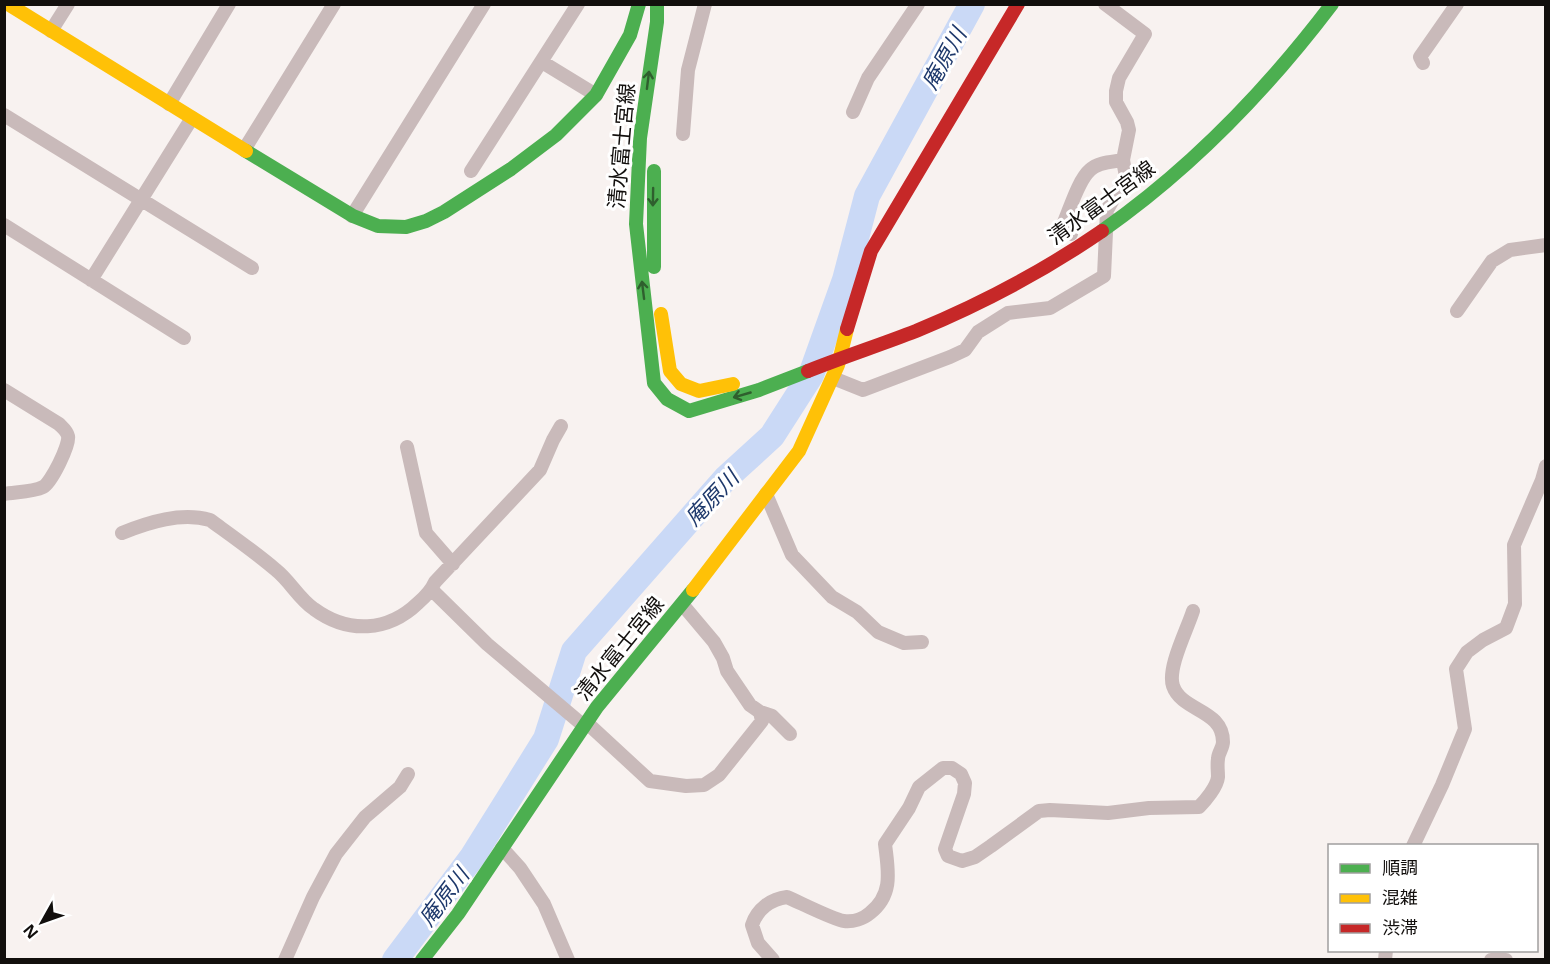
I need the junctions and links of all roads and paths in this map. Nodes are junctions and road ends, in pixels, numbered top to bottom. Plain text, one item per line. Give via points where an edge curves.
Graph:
1 (8, 4) edge
2 (68, 4) edge
3 (230, 4) edge
4 (334, 4) edge
5 (484, 4) edge
6 (578, 4) edge
7 (625, 4) edge
8 (639, 4) edge
9 (657, 4) edge
10 (705, 4) edge
11 (918, 4) edge
12 (1018, 4) edge
13 (1105, 4) edge
14 (1332, 4) edge
15 (1457, 4) edge
16 (671, 22) dead end
17 (51, 31) junction
18 (542, 62) junction
19 (1423, 63) dead end
20 (596, 95) junction
21 (169, 104) junction
22 (853, 112) dead end
23 (4, 115) edge
24 (657, 117) dead end
25 (192, 118) junction
26 (683, 134) dead end
27 (244, 150) junction
28 (654, 160) dead end
29 (1123, 160) junction
30 (471, 171) dead end
31 (141, 200) junction
32 (352, 216) junction
33 (4, 225) edge
34 (1071, 234) dead end
35 (1545, 245) edge
36 (252, 268) dead end
37 (91, 280) junction
38 (1457, 311) dead end
39 (184, 338) dead end
40 (797, 375) junction
41 (833, 378) junction
42 (4, 390) edge
43 (561, 426) dead end
44 (407, 447) dead end
45 (1545, 465) edge
46 (4, 494) edge
47 (766, 494) junction
48 (122, 533) dead end
49 (453, 564) junction
50 (432, 590) junction
51 (682, 604) junction
52 (1193, 611) dead end
53 (922, 642) dead end
54 (760, 712) junction
55 (585, 724) junction
56 (790, 734) dead end
57 (408, 774) dead end
58 (1414, 844) edge
59 (502, 848) junction
60 (285, 960) edge
61 (422, 960) edge
62 (568, 960) edge
63 (772, 960) edge
64 (1491, 960) edge
65 (1506, 960) edge

1 - 17 main road
2 - 17 street
3 - 21 street
4 - 27 street
5 - 32 street
6 - 18 street
7 - 20 main road via 612,56
8 - 20 main road via 630,35
40 -> 9 main road, 清水富士宮線 via 689,411 667,399 654,383 636,224 640,138
10 - 26 street via 688,70
11 - 22 street via 868,78
12 - 41 main road, 清水富士宮線 via 871,251
13 - 29 street via 1145,34 1119,78 1116,91 1116,102 1129,130
14 - 40 main road, 清水富士宮線 via 1280,73 1242,113 1147,197 1078,247 975,304
15 - 19 street via 1420,57
16 - 24 main road, 清水富士宮線
17 - 21 main road
18 - 20 street
18 - 30 street
20 - 32 main road via 573,122 535,153 438,216 405,227 389,227
21 - 25 main road
23 - 31 street
25 - 27 main road
25 - 31 street
27 - 32 main road
28 -> 40 main road, 清水富士宮線 via 655,274 670,371 681,384 699,391
29 - 34 street via 1101,164 1084,177 1062,227
29 - 41 street via 1126,177 1107,210 1104,276 1050,308 1008,312 978,332 965,350 863,390
31 - 36 street
31 - 37 street
33 - 37 street
35 - 38 street via 1510,250 1491,261
37 - 39 street
41 - 47 main road, 清水富士宮線 via 799,451
42 - 46 street via 60,424 69,438 48,483 42,488
43 - 49 street via 540,470
44 - 49 street via 426,533
45 - 58 street via 1514,545 1515,604 1506,628 1467,652 1456,669 1465,729
47 - 51 main road, 清水富士宮線
47 - 53 street via 792,555 832,597 857,612 878,632 904,643
48 - 50 street via 183,517 210,520 278,571 314,610 352,627 389,623 407,614
49 - 50 street
50 - 55 street via 487,644
51 - 54 street via 714,642 742,694
51 - 55 main road, 清水富士宮線
52 - 63 street via 1173,669 1174,687 1179,696 1210,716 1222,732 1223,743 1215,789 1199,807 1108,813 1039,811 991,846 962,861 948,856 945,849 965,783 961,774 943,768 919,787 885,844 889,878 885,897 876,908 858,920 842,921 787,897 777,898 754,917 752,924 758,943
54 - 55 street via 762,721 752,736 719,775 704,785 650,781
54 - 56 street via 772,716
55 - 59 main road, 清水富士宮線
57 - 60 street via 400,787 365,817 336,854
59 - 61 main road, 清水富士宮線
59 - 62 street via 544,904
64 - 65 street

